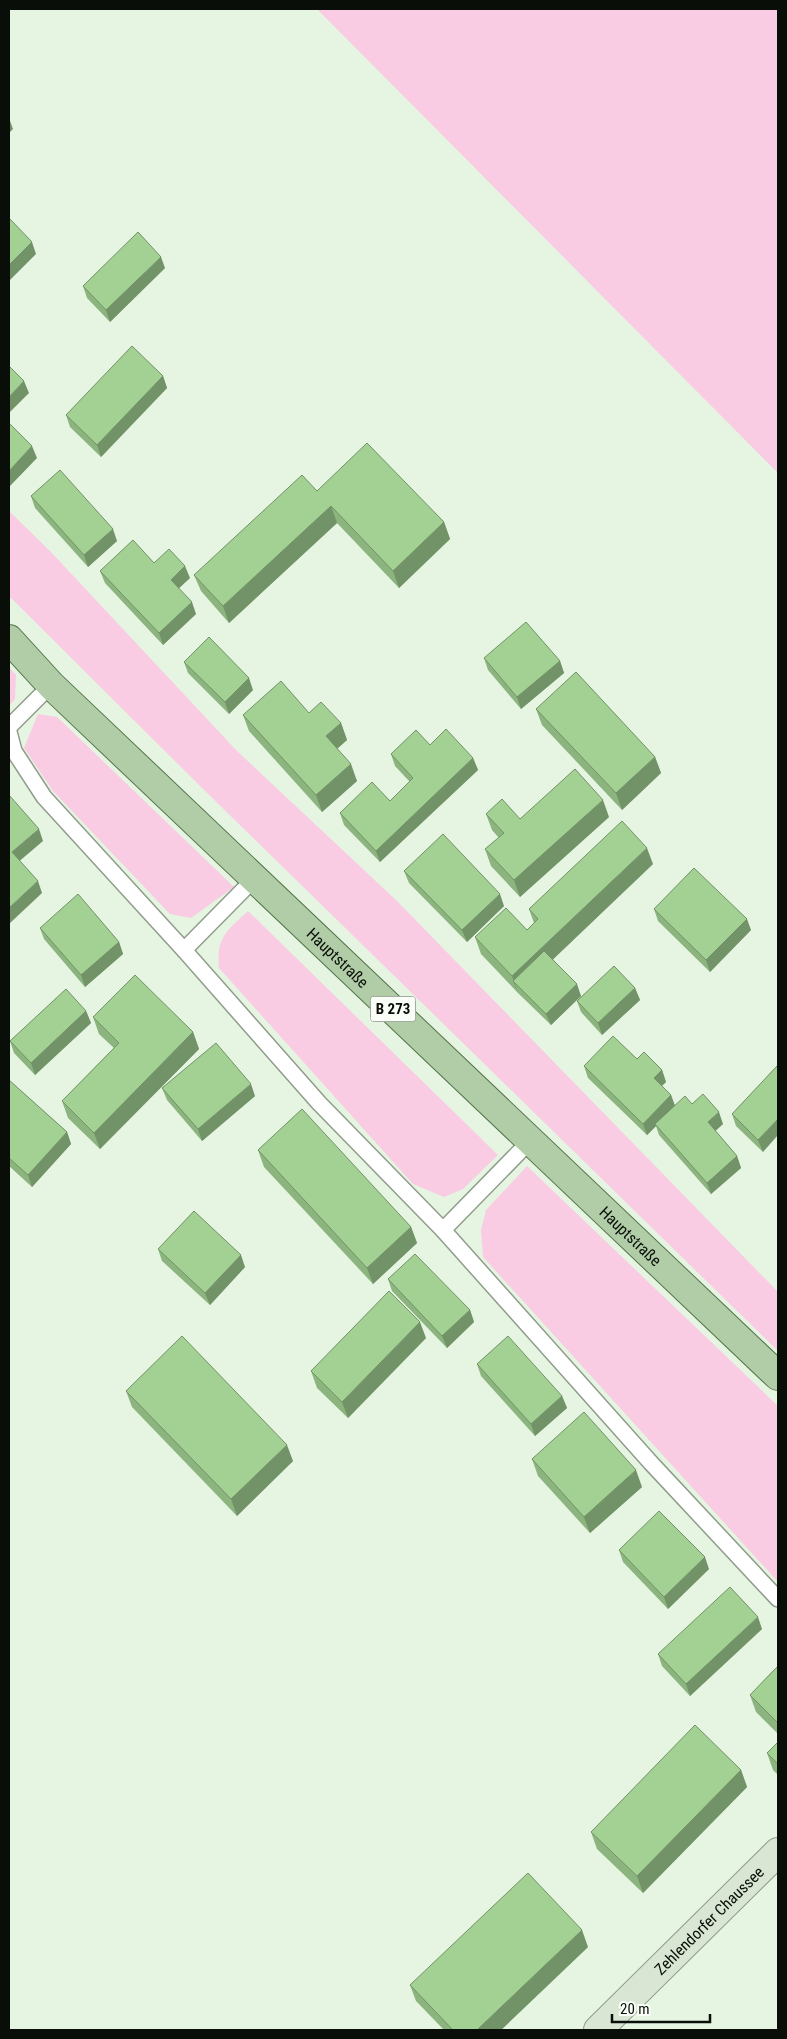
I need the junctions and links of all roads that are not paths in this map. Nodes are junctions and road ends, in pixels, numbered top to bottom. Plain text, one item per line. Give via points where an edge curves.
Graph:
1 (9, 640) edge
2 (51, 685) junction
3 (9, 727) edge
4 (9, 732) edge
5 (255, 878) junction
6 (184, 950) junction
7 (531, 1140) junction
8 (443, 1230) junction
9 (778, 1376) edge
10 (778, 1599) edge
11 (778, 1852) edge
12 (598, 2030) edge

1 - 2 main road, Hauptstraße / B 273
2 - 3 lane
2 - 5 main road, Hauptstraße / B 273
4 - 6 lane via 14,751 44,797
5 - 6 lane
5 - 7 main road, Hauptstraße / B 273
6 - 8 lane via 319,1103
7 - 8 lane
7 - 9 main road, Hauptstraße / B 273
8 - 10 lane via 644,1456
11 - 12 main road, Zehlendorfer Chaussee

